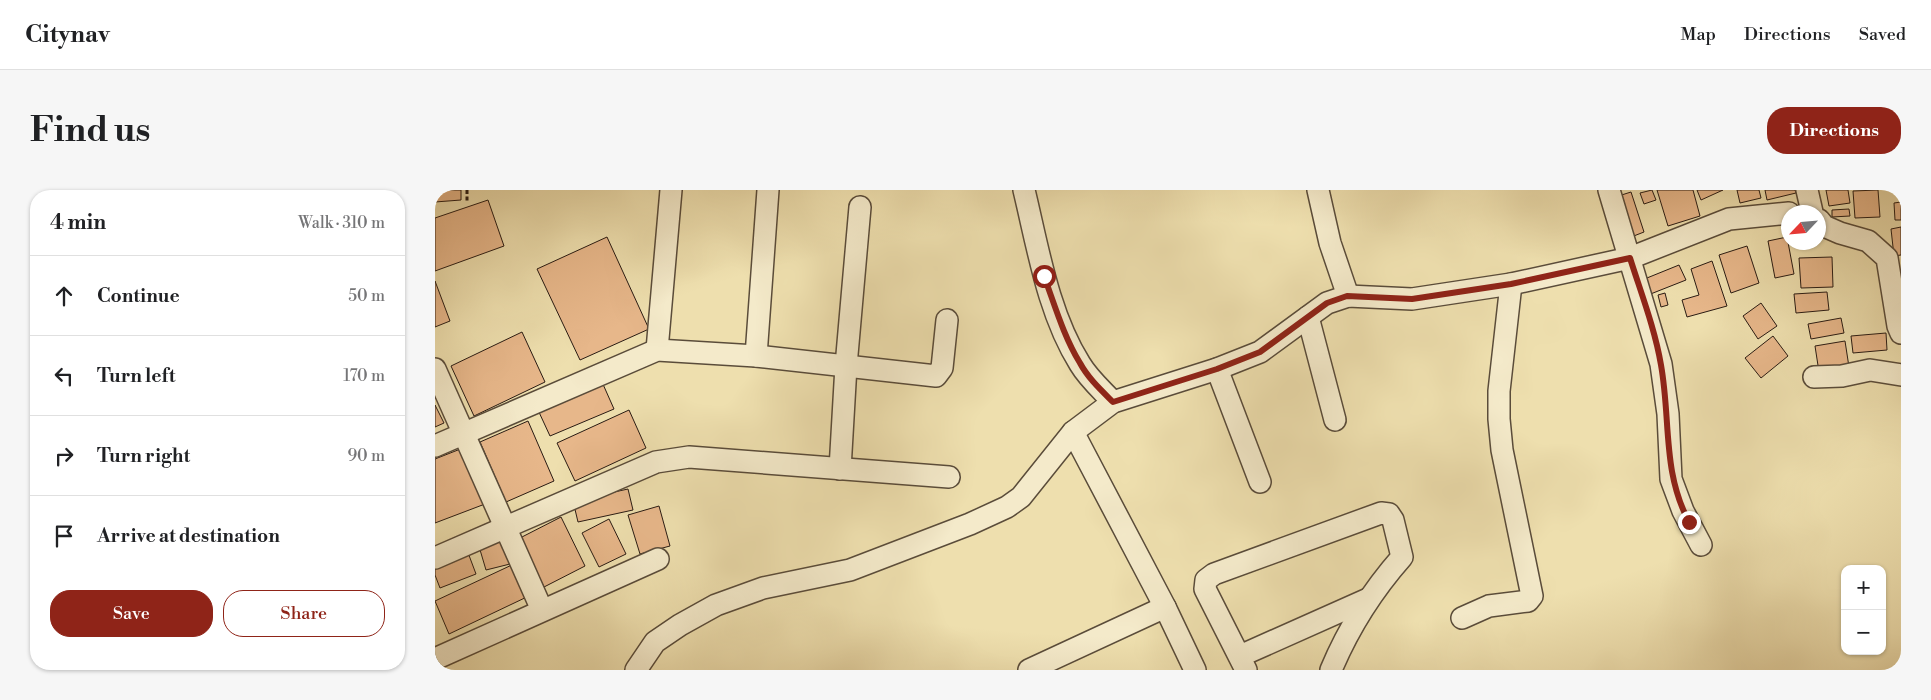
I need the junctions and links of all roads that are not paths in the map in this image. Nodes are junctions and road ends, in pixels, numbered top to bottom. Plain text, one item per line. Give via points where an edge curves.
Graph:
1 (671, 190) edge
2 (768, 190) edge
3 (1024, 190) edge
4 (1318, 190) edge
5 (1609, 190) edge
6 (860, 206) dead end
7 (1781, 213) edge
8 (1826, 227) edge
9 (1630, 258) junction
10 (1511, 284) junction
11 (1347, 296) junction
12 (1308, 317) junction
13 (947, 320) dead end
14 (1901, 333) edge
15 (657, 350) junction
16 (756, 356) junction
17 (846, 366) junction
18 (435, 369) edge
19 (1217, 369) junction
20 (1901, 375) edge
21 (1814, 377) dead end
22 (1113, 402) junction
23 (1335, 420) dead end
24 (1073, 432) junction
25 (464, 433) junction
26 (435, 446) edge
27 (840, 469) junction
28 (949, 476) dead end
29 (1260, 482) dead end
30 (505, 527) junction
31 (1701, 545) dead end
32 (435, 558) edge
33 (658, 559) dead end
34 (1368, 599) junction
35 (1165, 607) junction
36 (542, 610) junction
37 (1462, 618) dead end
38 (435, 659) edge
39 (1243, 663) edge
40 (636, 670) edge
41 (1029, 670) edge
42 (1195, 670) edge
43 (1331, 670) edge

1 - 15 street
2 - 16 street
3 - 22 street via 1044,276 1061,325 1080,364
4 - 11 street
5 - 9 street
6 - 17 street
7 - 9 street via 1729,219
8 - 14 street via 1868,241 1887,258
9 - 10 street
9 - 31 street via 1661,364 1668,414 1671,479
10 - 11 street via 1412,299
10 - 37 street via 1499,419 1502,450 1532,596 1528,601 1480,609
11 - 12 street via 1327,303
12 - 19 street via 1260,352
12 - 23 street
13 - 17 street via 942,368 936,376
15 - 16 street
15 - 25 street
16 - 17 street
17 - 27 street
18 - 25 street
19 - 22 street
19 - 29 street
20 - 21 street via 1870,370
22 - 24 street
24 - 35 street
24 - 40 street via 1021,497 1007,507 850,570 763,588 716,605 655,642
25 - 26 street
25 - 30 street
27 - 28 street
27 - 30 street via 673,458 656,462
30 - 32 street
30 - 36 street
33 - 36 street
34 - 39 street
34 - 39 street via 1402,557 1389,514 1381,513 1213,574 1206,580 1205,589
34 - 43 street via 1342,641
35 - 41 street
35 - 42 street
36 - 38 street

